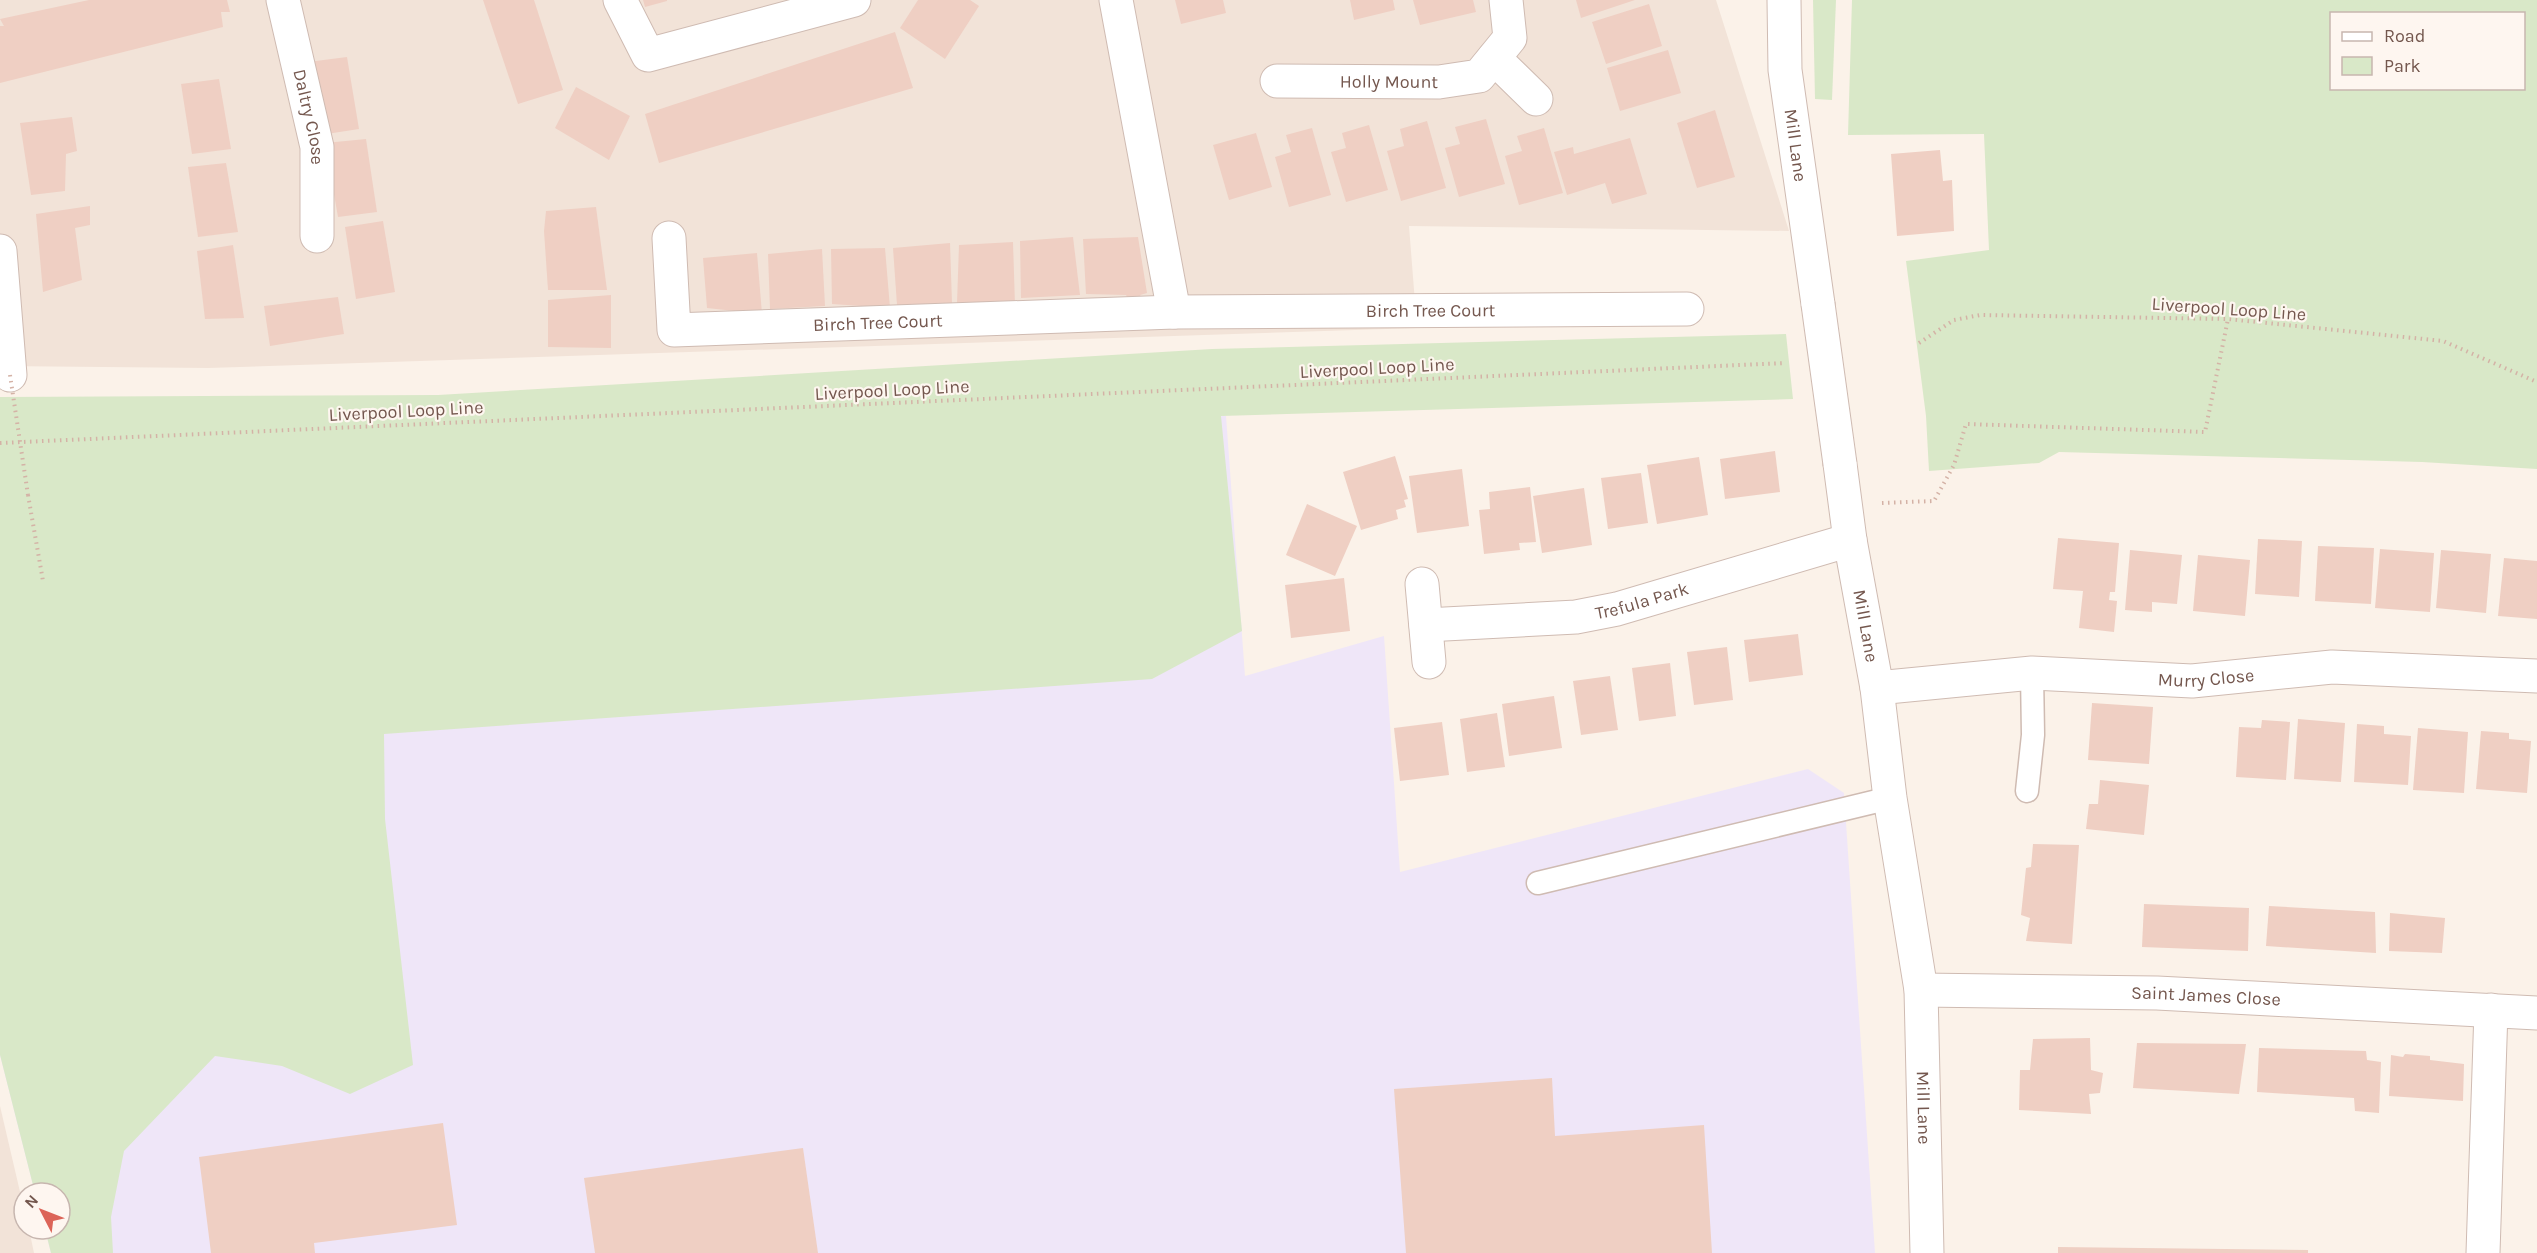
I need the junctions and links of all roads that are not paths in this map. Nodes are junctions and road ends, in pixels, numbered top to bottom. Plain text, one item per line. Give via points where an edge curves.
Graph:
1 (283, 0) edge
2 (620, 0) edge
3 (854, 0) edge
4 (1116, 0) edge
5 (1506, 0) edge
6 (1784, 0) edge
7 (1494, 58) junction
8 (1277, 81) dead end
9 (1536, 99) dead end
10 (317, 236) dead end
11 (669, 238) dead end
12 (0, 251) edge
13 (1687, 309) dead end
14 (1174, 312) junction
15 (10, 375) road end
16 (1850, 540) junction
17 (1422, 584) dead end
18 (1426, 625) junction
19 (1429, 662) dead end
20 (2032, 673) junction
21 (2537, 676) edge
22 (1877, 688) junction
23 (2027, 792) dead end
24 (1890, 798) junction
25 (1538, 883) dead end
26 (1921, 990) junction
27 (2491, 1011) junction
28 (2537, 1013) edge
29 (1927, 1253) edge
30 (2483, 1253) edge

1 - 10 street, Daltry Close via 317,147
2 - 3 street via 648,55
4 - 14 street
5 - 7 street, Holly Mount via 1510,38
6 - 16 street, Mill Lane, bridge via 1785,70
7 - 8 street, Holly Mount via 1479,76 1439,82
7 - 9 street
11 - 14 street, Birch Tree Court via 674,330
12 - 15 street
13 - 14 street, Birch Tree Court
16 - 18 street, Trefula Park via 1617,609 1576,616
16 - 22 street, Mill Lane
17 - 18 street
18 - 19 street
20 - 21 street, Murry Close via 2192,681 2332,668
20 - 22 street, Murry Close
20 - 23 lane via 2033,735
22 - 24 street, Mill Lane
24 - 25 lane
24 - 26 street, Mill Lane
26 - 27 street, Saint James Close via 2157,993
26 - 29 street, Mill Lane
27 - 28 street, Saint James Close
27 - 30 street

